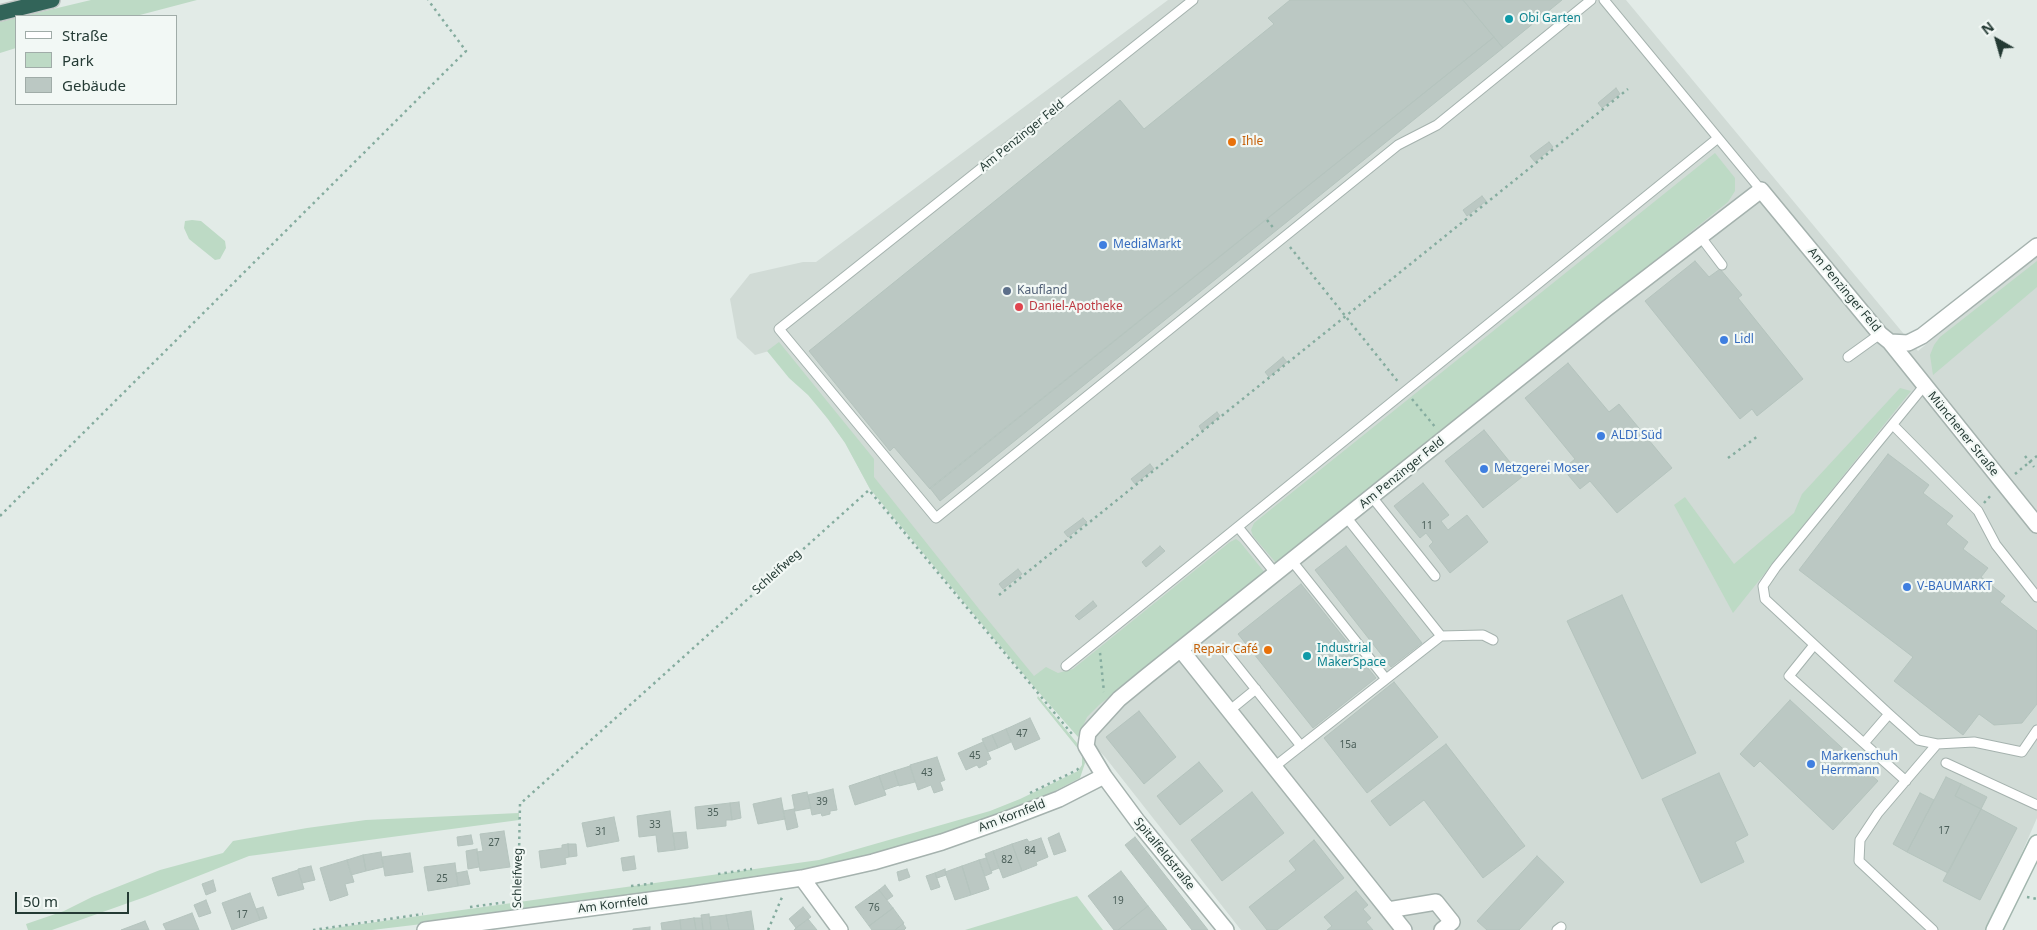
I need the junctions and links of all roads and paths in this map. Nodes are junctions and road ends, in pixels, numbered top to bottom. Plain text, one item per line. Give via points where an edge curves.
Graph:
1 (52, 0) edge
2 (428, 0) edge
3 (1193, 0) edge
4 (1591, 0) edge
5 (1604, 0) edge
6 (0, 13) edge
7 (1628, 89) dead end
8 (1718, 138) junction
9 (1761, 190) junction
10 (1267, 220) dead end
11 (1700, 236) junction
12 (1282, 238) junction
13 (2037, 246) edge
14 (1722, 265) dead end
15 (1346, 317) junction
16 (1885, 338) junction
17 (1848, 358) dead end
18 (1924, 386) junction
19 (1406, 391) junction
20 (1892, 424) junction
21 (1758, 436) dead end
22 (1444, 439) junction
23 (2026, 456) dead end
24 (1728, 458) dead end
25 (2034, 467) dead end
26 (1372, 497) junction
27 (0, 516) edge
28 (1347, 518) junction
29 (2037, 525) edge
30 (1238, 527) junction
31 (1292, 561) junction
32 (1276, 574) junction
33 (1435, 576) dead end
34 (1000, 595) dead end
35 (2037, 597) edge
36 (1441, 636) junction
37 (1100, 639) junction
38 (1493, 640) dead end
39 (1814, 645) junction
40 (1181, 650) junction
41 (1226, 652) dead end
42 (1066, 666) dead end
43 (1386, 679) junction
44 (1256, 689) junction
45 (1229, 710) junction
46 (1108, 711) junction
47 (1889, 714) junction
48 (2037, 730) edge
49 (1864, 743) junction
50 (1937, 744) junction
51 (1086, 746) junction
52 (1301, 746) junction
53 (1946, 763) dead end
54 (1081, 765) dead end
55 (1274, 767) junction
56 (1104, 776) junction
57 (1906, 781) junction
58 (1027, 795) dead end
59 (2037, 805) edge
60 (2037, 843) edge
61 (758, 868) dead end
62 (713, 874) dead end
63 (796, 879) junction
64 (658, 882) dead end
65 (630, 886) dead end
66 (2027, 896) dead end
67 (2037, 899) edge
68 (527, 900) dead end
69 (518, 901) junction
70 (508, 902) dead end
71 (467, 908) dead end
72 (1388, 910) junction
73 (431, 913) dead end
74 (518, 918) junction
75 (488, 926) edge
76 (313, 930) edge
77 (424, 930) edge
78 (768, 930) edge
79 (840, 930) edge
80 (1226, 930) edge
81 (1404, 930) edge
82 (1442, 930) edge
83 (1933, 930) edge
84 (1994, 930) edge

1 - 6 highway
2 - 27 path via 466,51
3 - 12 lane, Am Penzinger Feld via 779,330 936,518
4 - 12 lane via 1437,125 1398,145
5 - 8 lane, Am Penzinger Feld
7 - 15 path
8 - 9 lane, Am Penzinger Feld
8 - 19 lane
9 - 11 street, Am Penzinger Feld
9 - 16 street, Am Penzinger Feld
10 - 12 path
11 - 14 lane
11 - 22 street, Am Penzinger Feld
12 - 15 path
13 - 16 street, Am Penzinger Feld via 1922,336 1908,343
15 - 19 path
15 - 34 path
16 - 17 lane
16 - 18 street, Münchener Straße
18 - 20 lane
18 - 29 street, Münchener Straße
19 - 22 path
19 - 30 lane
20 - 35 lane via 1978,511 1996,545
20 - 39 lane via 1763,586 1766,599
21 - 24 path
22 - 26 street, Am Penzinger Feld
23 - 25 path
26 - 28 street, Am Penzinger Feld
26 - 33 lane
28 - 31 street, Am Penzinger Feld
28 - 36 lane
30 - 32 lane
30 - 37 lane
31 - 32 street, Am Penzinger Feld
31 - 43 lane
32 - 40 street, Am Penzinger Feld
36 - 38 lane via 1483,635
36 - 43 lane
37 - 42 lane
37 - 46 path
39 - 47 lane
39 - 49 lane via 1789,676
40 - 45 street
40 - 46 street, Am Penzinger Feld
41 - 44 lane
43 - 52 lane
44 - 45 lane
44 - 52 lane
45 - 55 street
46 - 51 street, Am Penzinger Feld via 1088,733
47 - 49 lane
47 - 50 lane via 1918,740
48 - 50 lane via 2022,752 1974,742
49 - 57 lane
50 - 57 lane
51 - 56 street
51 - 69 path, Schleifweg via 1033,689 869,490 520,804
52 - 55 lane
53 - 59 lane
54 - 58 path
55 - 72 street
56 - 63 street, Am Kornfeld via 1058,799 942,842
56 - 80 street, Spitalfeldstraße
57 - 83 lane via 1860,840 1859,861
60 - 84 street
61 - 62 path
63 - 74 street, Am Kornfeld
63 - 78 path
63 - 79 street
64 - 65 path
66 - 67 path
68 - 69 path
69 - 74 path, Schleifweg
70 - 71 path
72 - 81 street
72 - 82 street via 1436,902 1452,922
73 - 76 path
74 - 75 street, Am Kornfeld
75 - 77 street, Am Kornfeld

